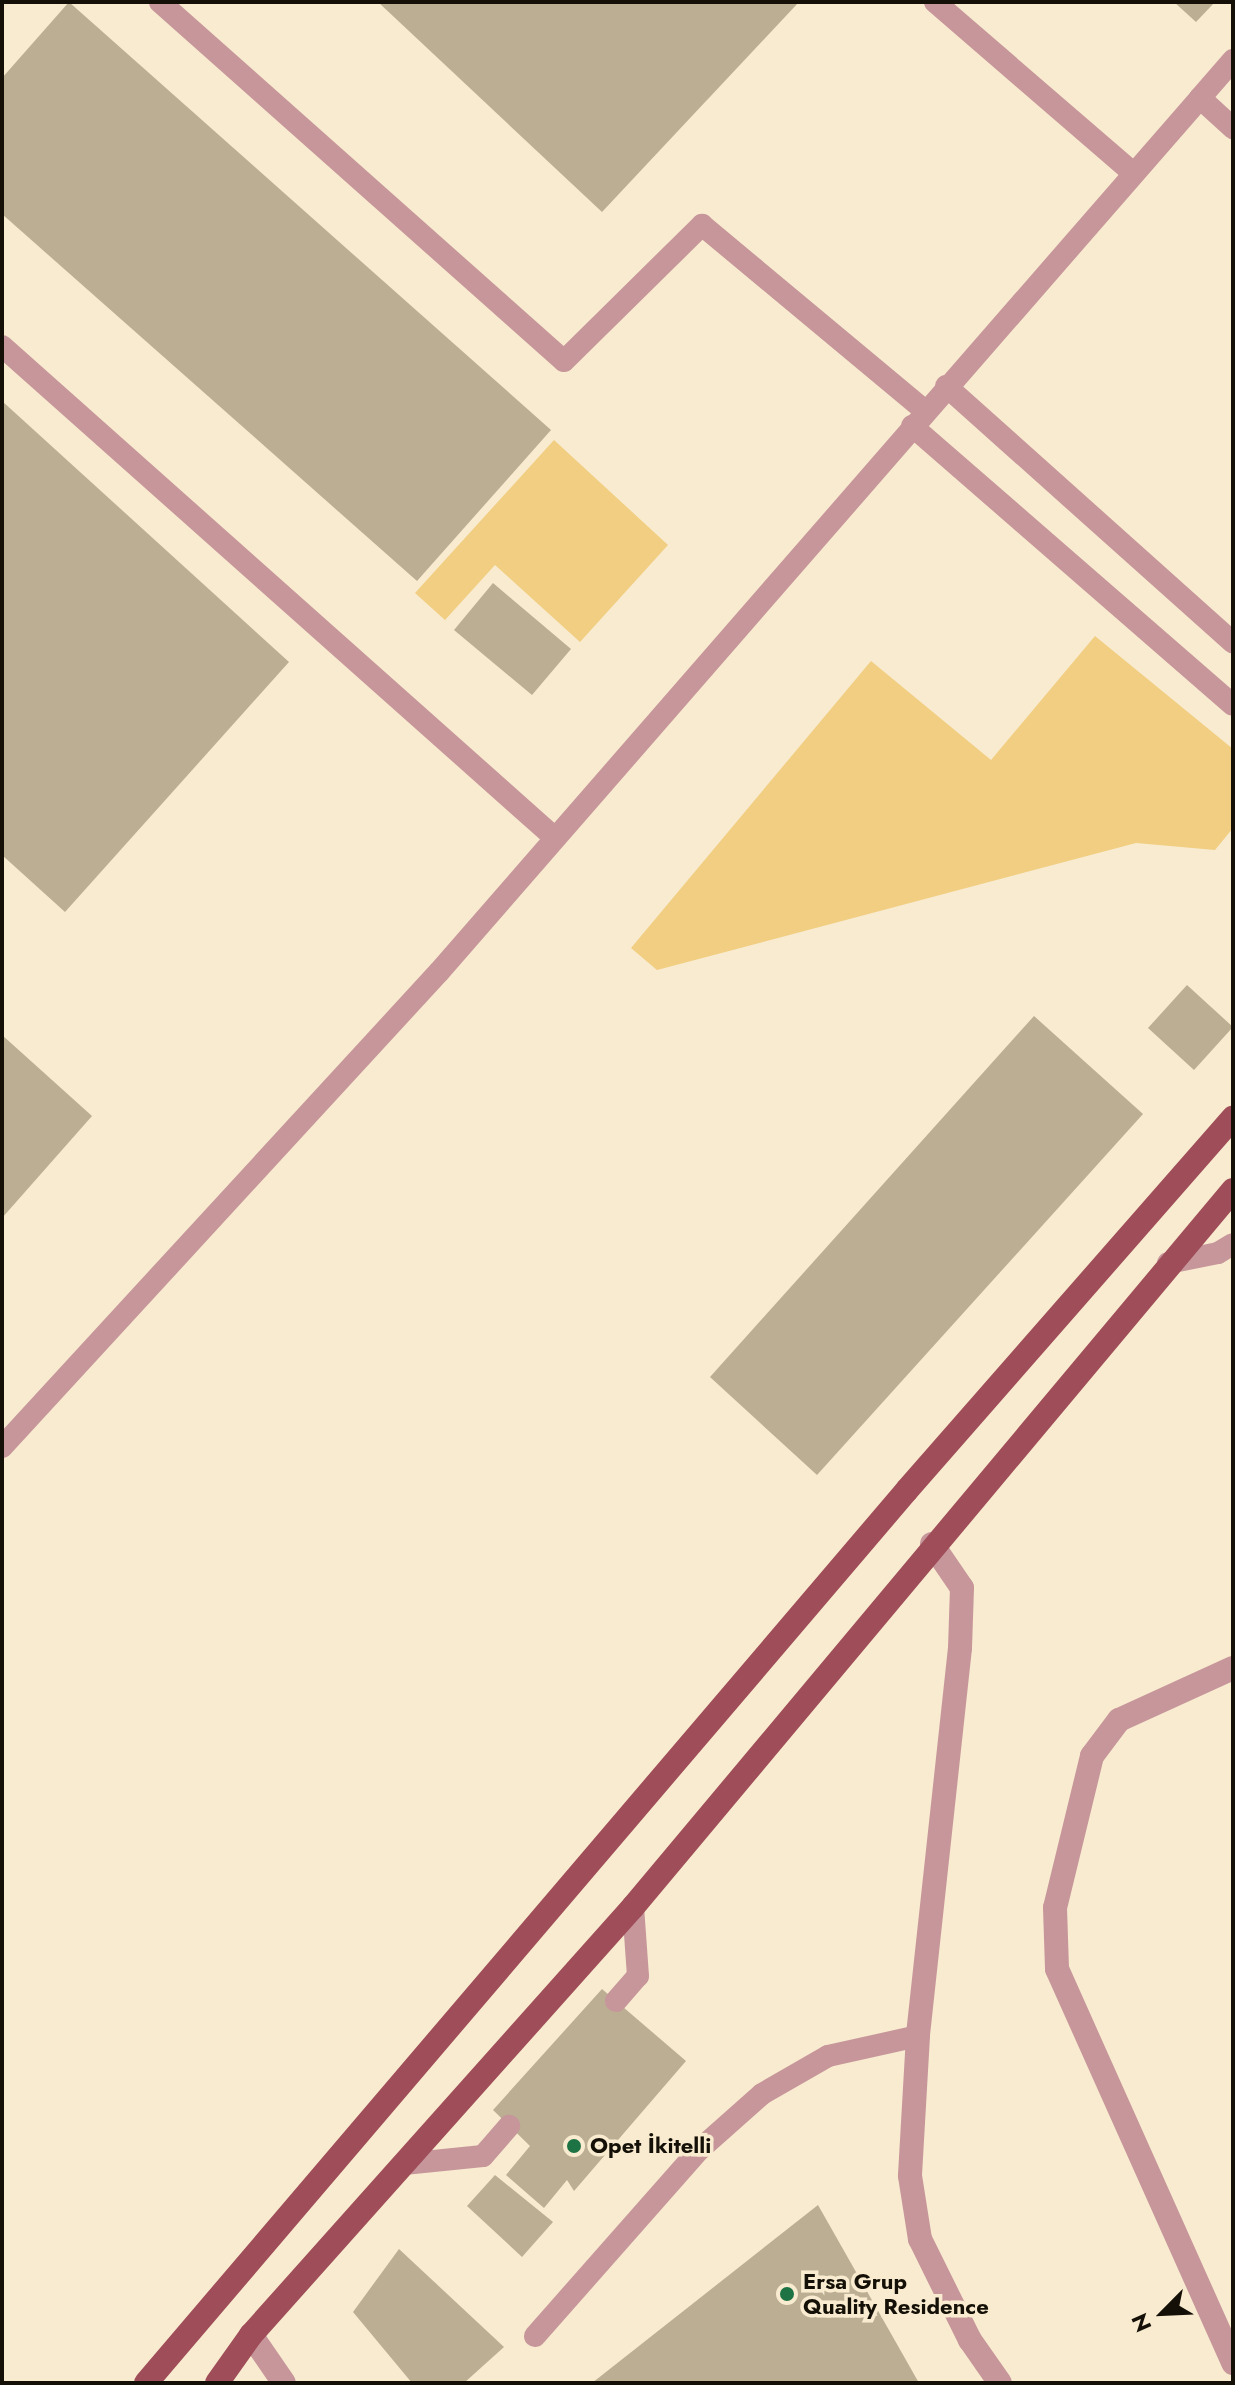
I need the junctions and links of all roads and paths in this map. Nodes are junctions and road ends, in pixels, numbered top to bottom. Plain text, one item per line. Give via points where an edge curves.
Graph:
1 (160, 2) edge
2 (935, 2) edge
3 (1233, 60) edge
4 (1200, 98) junction
5 (1233, 128) edge
6 (1132, 172) junction
7 (2, 346) edge
8 (946, 386) junction
9 (918, 418) junction
10 (1233, 643) edge
11 (1233, 705) edge
12 (555, 838) junction
13 (1233, 1117) edge
14 (1233, 1190) edge
15 (1233, 1244) edge
16 (1168, 1263) junction
17 (2, 1447) edge
18 (932, 1544) junction
19 (1233, 1668) edge
20 (633, 1907) junction
21 (616, 2001) dead end
22 (918, 2036) junction
23 (509, 2126) dead end
24 (404, 2164) junction
25 (251, 2335) junction
26 (535, 2336) dead end
27 (1233, 2363) edge
28 (146, 2383) edge
29 (217, 2383) edge
30 (284, 2383) edge
31 (1000, 2383) edge

1 - 9 lane via 564,361 702,225
2 - 6 lane
3 - 4 lane
4 - 5 lane
4 - 6 lane
6 - 8 lane
7 - 12 lane
8 - 9 lane
8 - 10 lane
9 - 11 lane
9 - 12 lane
12 - 17 lane via 439,972
13 - 28 main road via 897,1502
14 - 16 main road
15 - 16 lane via 1218,1253
16 - 18 main road
18 - 20 main road
18 - 22 street via 962,1588
19 - 27 street via 1119,1720 1092,1756 1055,1908 1057,1969
20 - 21 lane via 638,1976
20 - 24 main road
22 - 26 lane via 828,2056 762,2094 699,2150
22 - 31 street via 910,2176 920,2239 970,2340
23 - 24 lane via 483,2156
24 - 25 main road
25 - 29 main road
25 - 30 street

